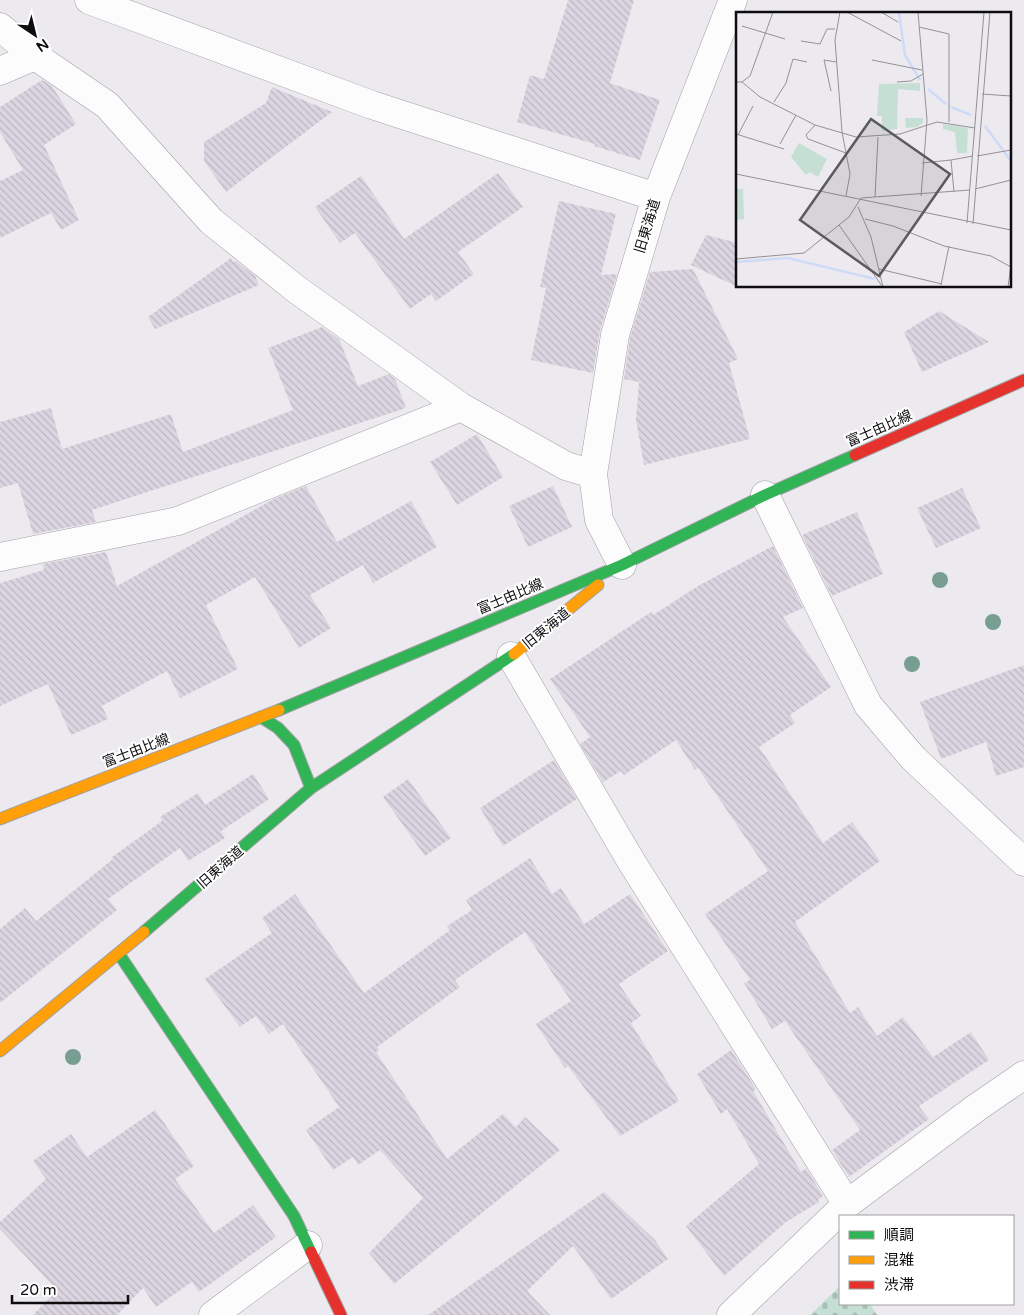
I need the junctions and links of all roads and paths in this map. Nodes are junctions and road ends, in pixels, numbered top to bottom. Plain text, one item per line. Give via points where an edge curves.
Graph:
1 (90, 0) edge
2 (733, 0) edge
3 (0, 26) edge
4 (35, 56) junction
5 (0, 71) edge
6 (656, 197) junction
7 (1024, 380) edge
8 (461, 407) junction
9 (593, 474) junction
10 (765, 494) junction
11 (0, 557) edge
12 (622, 565) junction
13 (511, 656) junction
14 (262, 717) junction
15 (311, 788) junction
16 (0, 819) edge
17 (1024, 862) edge
18 (119, 954) junction
19 (0, 1051) edge
20 (1024, 1075) edge
21 (847, 1204) junction
22 (308, 1244) junction
23 (212, 1315) edge
24 (341, 1315) edge
25 (731, 1315) edge

1 - 6 street via 372,105
2 - 6 street, 旧東海道
3 - 4 street
4 - 5 street
4 - 8 street via 107,105 211,221 296,289
6 - 9 street, 旧東海道 via 615,335
7 - 10 street, 富士由比線
8 - 9 street via 566,466
8 - 11 street via 178,520
9 - 12 street, 旧東海道 via 599,520
10 - 12 street, 富士由比線
10 - 17 street via 868,705 913,758
12 - 13 street, 旧東海道
12 - 14 street, 富士由比線
13 - 15 street, 旧東海道
13 - 21 street via 631,861
14 - 15 street via 294,745
14 - 16 street, 富士由比線
15 - 18 street, 旧東海道
18 - 19 street, 旧東海道
18 - 22 street via 294,1216
20 - 21 street
21 - 25 street
22 - 23 street
22 - 24 street

